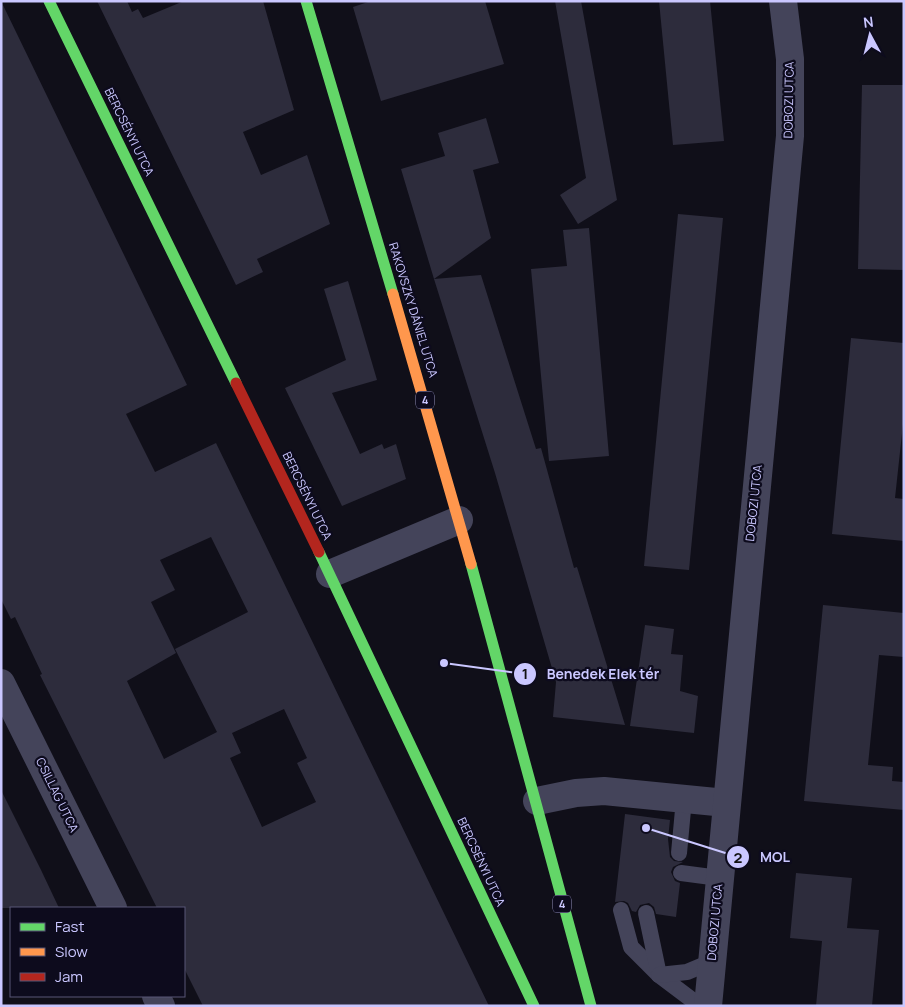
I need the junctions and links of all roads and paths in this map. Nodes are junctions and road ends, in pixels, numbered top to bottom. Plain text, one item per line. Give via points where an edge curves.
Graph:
1 (50, 1) edge
2 (306, 1) edge
3 (782, 1) edge
4 (459, 520) junction
5 (330, 574) junction
6 (1, 683) edge
7 (684, 799) junction
8 (537, 801) junction
9 (726, 803) junction
10 (679, 853) dead end
11 (681, 873) dead end
12 (719, 878) junction
13 (113, 907) edge
14 (621, 910) dead end
15 (646, 913) dead end
16 (711, 962) junction
17 (659, 975) junction
18 (534, 1006) edge
19 (590, 1006) edge
20 (700, 1006) edge
21 (708, 1006) edge

1 - 5 street, BERCSÉNYI UTCA
2 - 4 street, RAKOVSZKY DÁNIEL UTCA / 4
3 - 9 street, DOBOZI UTCA via 790,59 790,127
4 - 5 street
4 - 8 street, RAKOVSZKY DÁNIEL UTCA / 4
5 - 18 street, BERCSÉNYI UTCA
6 - 13 street, CSILLAG UTCA
7 - 8 street via 604,790
7 - 9 street
7 - 10 lane
8 - 19 street, 4
9 - 12 street, DOBOZI UTCA
11 - 12 lane
12 - 16 street, DOBOZI UTCA
14 - 17 lane via 631,947
15 - 17 lane
16 - 17 lane via 687,972
16 - 21 street, DOBOZI UTCA
17 - 20 lane

